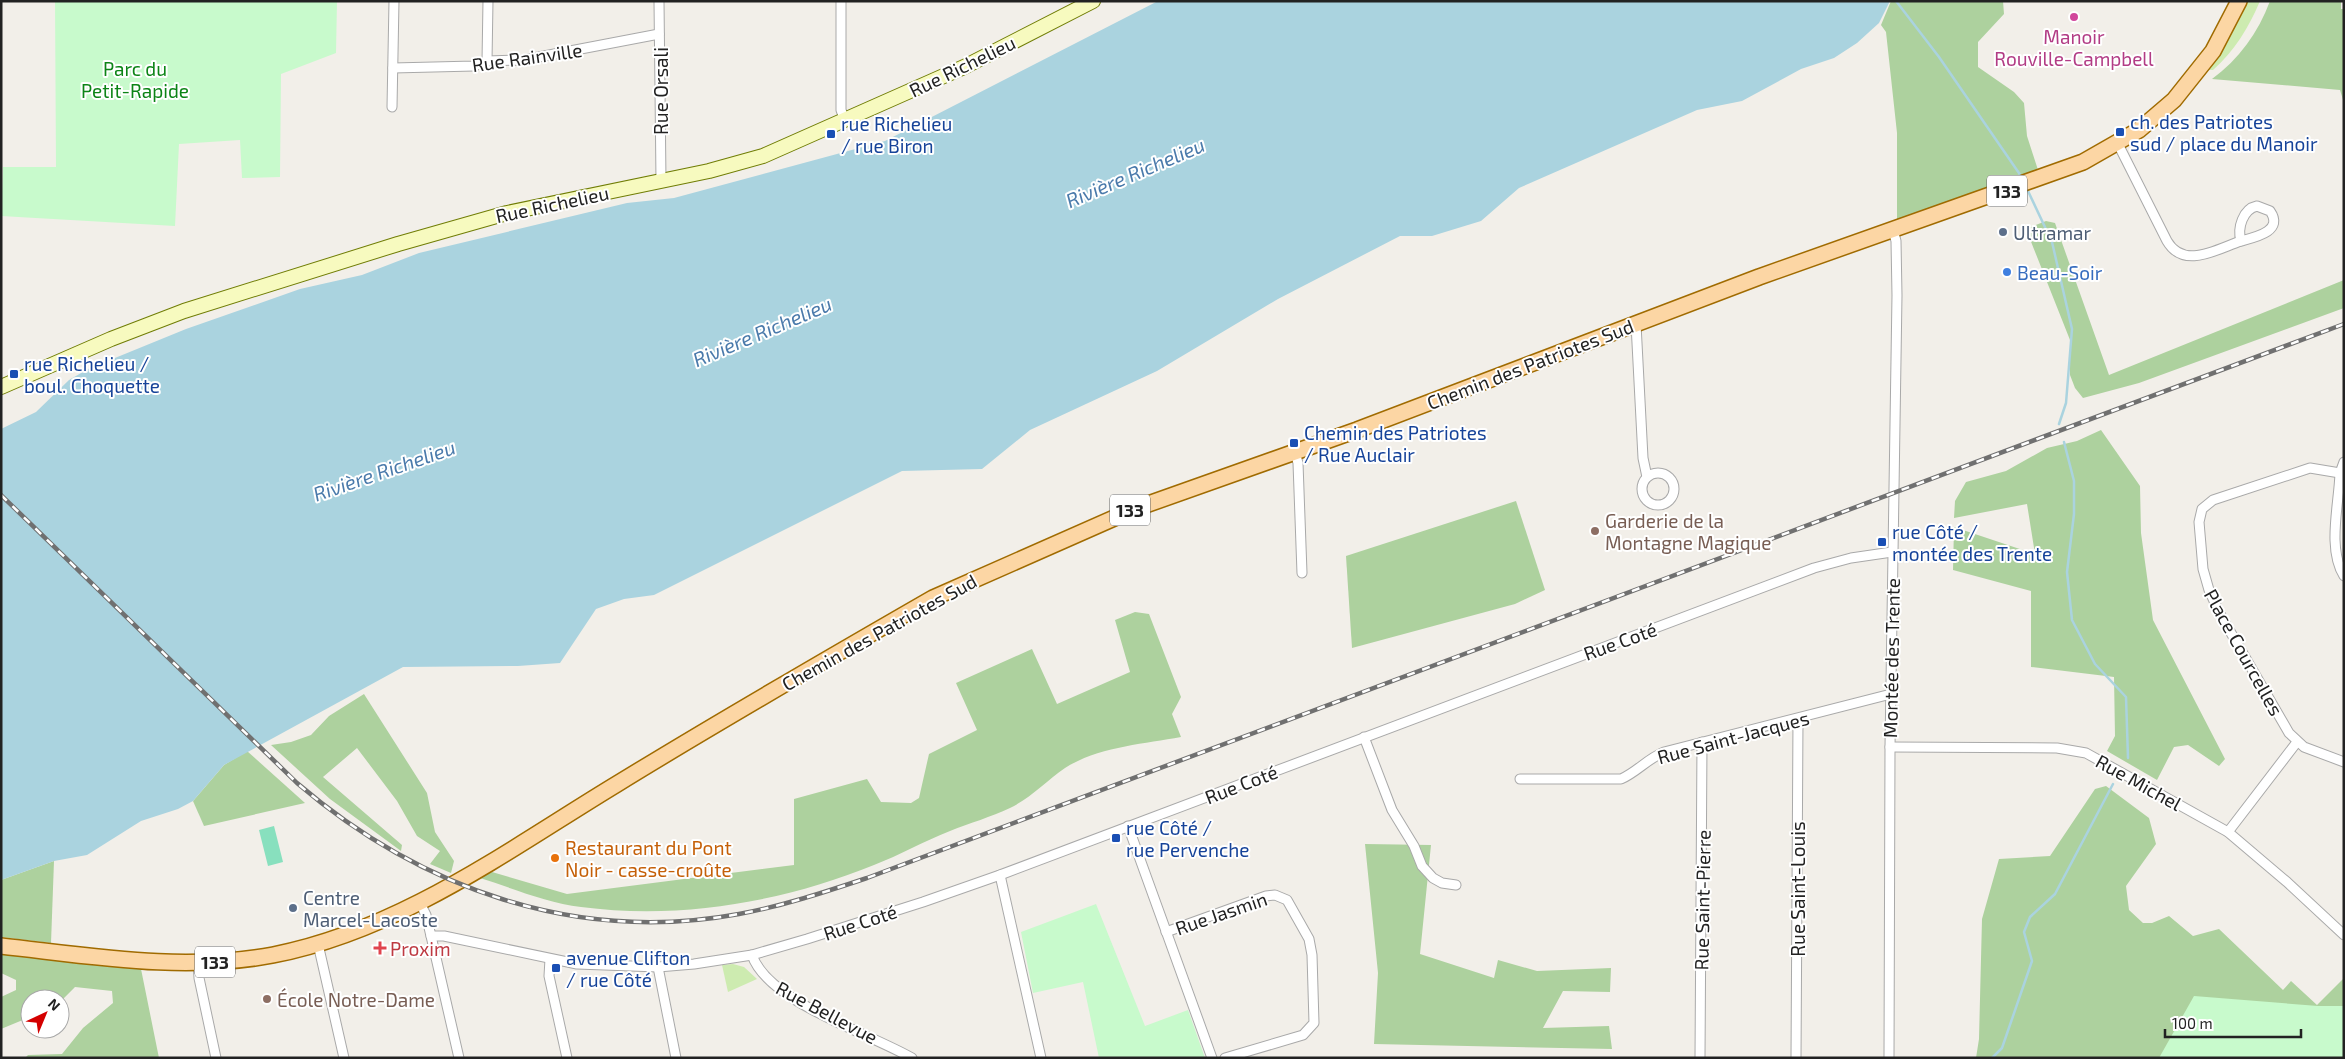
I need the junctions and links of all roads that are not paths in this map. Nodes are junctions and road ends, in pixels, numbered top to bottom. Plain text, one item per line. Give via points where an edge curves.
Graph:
1 (394, 1) edge
2 (488, 1) edge
3 (660, 1) edge
4 (841, 1) edge
5 (1092, 1) edge
6 (2239, 1) edge
7 (660, 34) junction
8 (487, 61) junction
9 (393, 68) junction
10 (392, 107) dead end
11 (845, 121) junction
12 (2118, 144) junction
13 (661, 181) junction
14 (1893, 230) junction
15 (2242, 241) dead end
16 (1636, 324) junction
17 (1, 388) edge
18 (1295, 452) junction
19 (2344, 462) edge
20 (2340, 473) junction
21 (1647, 477) dead end
22 (1892, 552) junction
23 (1302, 573) dead end
24 (2344, 576) edge
25 (1891, 694) junction
26 (1798, 720) junction
27 (1364, 737) junction
28 (1702, 742) junction
29 (2297, 742) junction
30 (1890, 747) junction
31 (2344, 762) edge
32 (1520, 779) dead end
33 (1128, 826) junction
34 (2228, 832) junction
35 (1000, 875) junction
36 (1456, 885) dead end
37 (420, 903) junction
38 (1166, 932) junction
39 (2344, 935) edge
40 (431, 936) junction
41 (318, 944) junction
42 (1, 946) edge
43 (752, 955) junction
44 (550, 959) junction
45 (198, 963) junction
46 (658, 967) junction
47 (216, 1058) edge
48 (344, 1058) edge
49 (459, 1058) edge
50 (567, 1058) edge
51 (676, 1058) edge
52 (912, 1058) edge
53 (1041, 1058) edge
54 (1212, 1058) edge
55 (1225, 1058) edge
56 (1700, 1058) edge
57 (1796, 1058) edge
58 (1889, 1058) edge

1 - 9 street
2 - 8 street
3 - 7 street, Rue Orsali
4 - 11 street via 841,110
5 - 11 main road, Rue Richelieu via 971,63
6 - 12 main road, Chemin des Patriotes Sud / 133 via 2213,51 2185,88 2161,112
7 - 8 street, Rue Rainville via 523,60
7 - 13 street, Rue Orsali
8 - 9 street, Rue Rainville via 474,66
9 - 10 street
11 - 13 main road, Rue Richelieu via 749,161
12 - 14 main road, Chemin des Patriotes Sud / 133 via 2065,170
12 - 15 street via 2176,251 2192,257
13 - 17 main road, Rue Richelieu via 507,213 270,284 153,322
14 - 16 main road, Chemin des Patriotes Sud / 133
14 - 22 street, Montée des Trente via 1897,264
16 - 18 main road, Chemin des Patriotes Sud / 133
16 - 21 street via 1643,458
18 - 23 street
18 - 37 main road, Chemin des Patriotes Sud / 133 via 1122,513 932,598
19 - 20 street
20 - 24 street via 2335,547 2337,562
20 - 29 street, Place Courcelles via 2307,469 2210,502 2202,509 2199,518 2203,569 2212,597
22 - 25 street, Montée des Trente
22 - 27 street, Rue Coté via 1814,568
25 - 26 street, Rue Saint-Jacques
25 - 30 street, Montée des Trente
26 - 28 street, Rue Saint-Jacques
26 - 57 street, Rue Saint-Louis
27 - 33 street, Rue Coté
27 - 36 street via 1392,810 1422,866 1432,878
28 - 32 street, Rue Saint-Jacques via 1656,755 1621,779
28 - 56 street, Rue Saint-Pierre
29 - 31 street
29 - 34 street
30 - 34 street, Rue Michel via 2080,750
30 - 58 street, Montée des Trente
33 - 35 street, Rue Coté
33 - 38 street
34 - 39 street, Rue Michel
35 - 43 street, Rue Coté
35 - 53 street
37 - 40 street
37 - 41 main road, 133 via 353,933
38 - 54 street
38 - 55 street, Rue Jasmin via 1275,895 1289,902 1309,939 1315,1016 1311,1029 1300,1036
40 - 44 street, Rue Coté
40 - 49 street
41 - 45 main road, 133 via 272,955
41 - 48 street
42 - 45 main road, 133 via 144,961
43 - 46 street, Rue Coté
43 - 52 street, Rue Bellevue via 760,973 796,1000
44 - 46 street, Rue Coté via 590,965
44 - 50 street via 549,976
45 - 47 street
46 - 51 street

